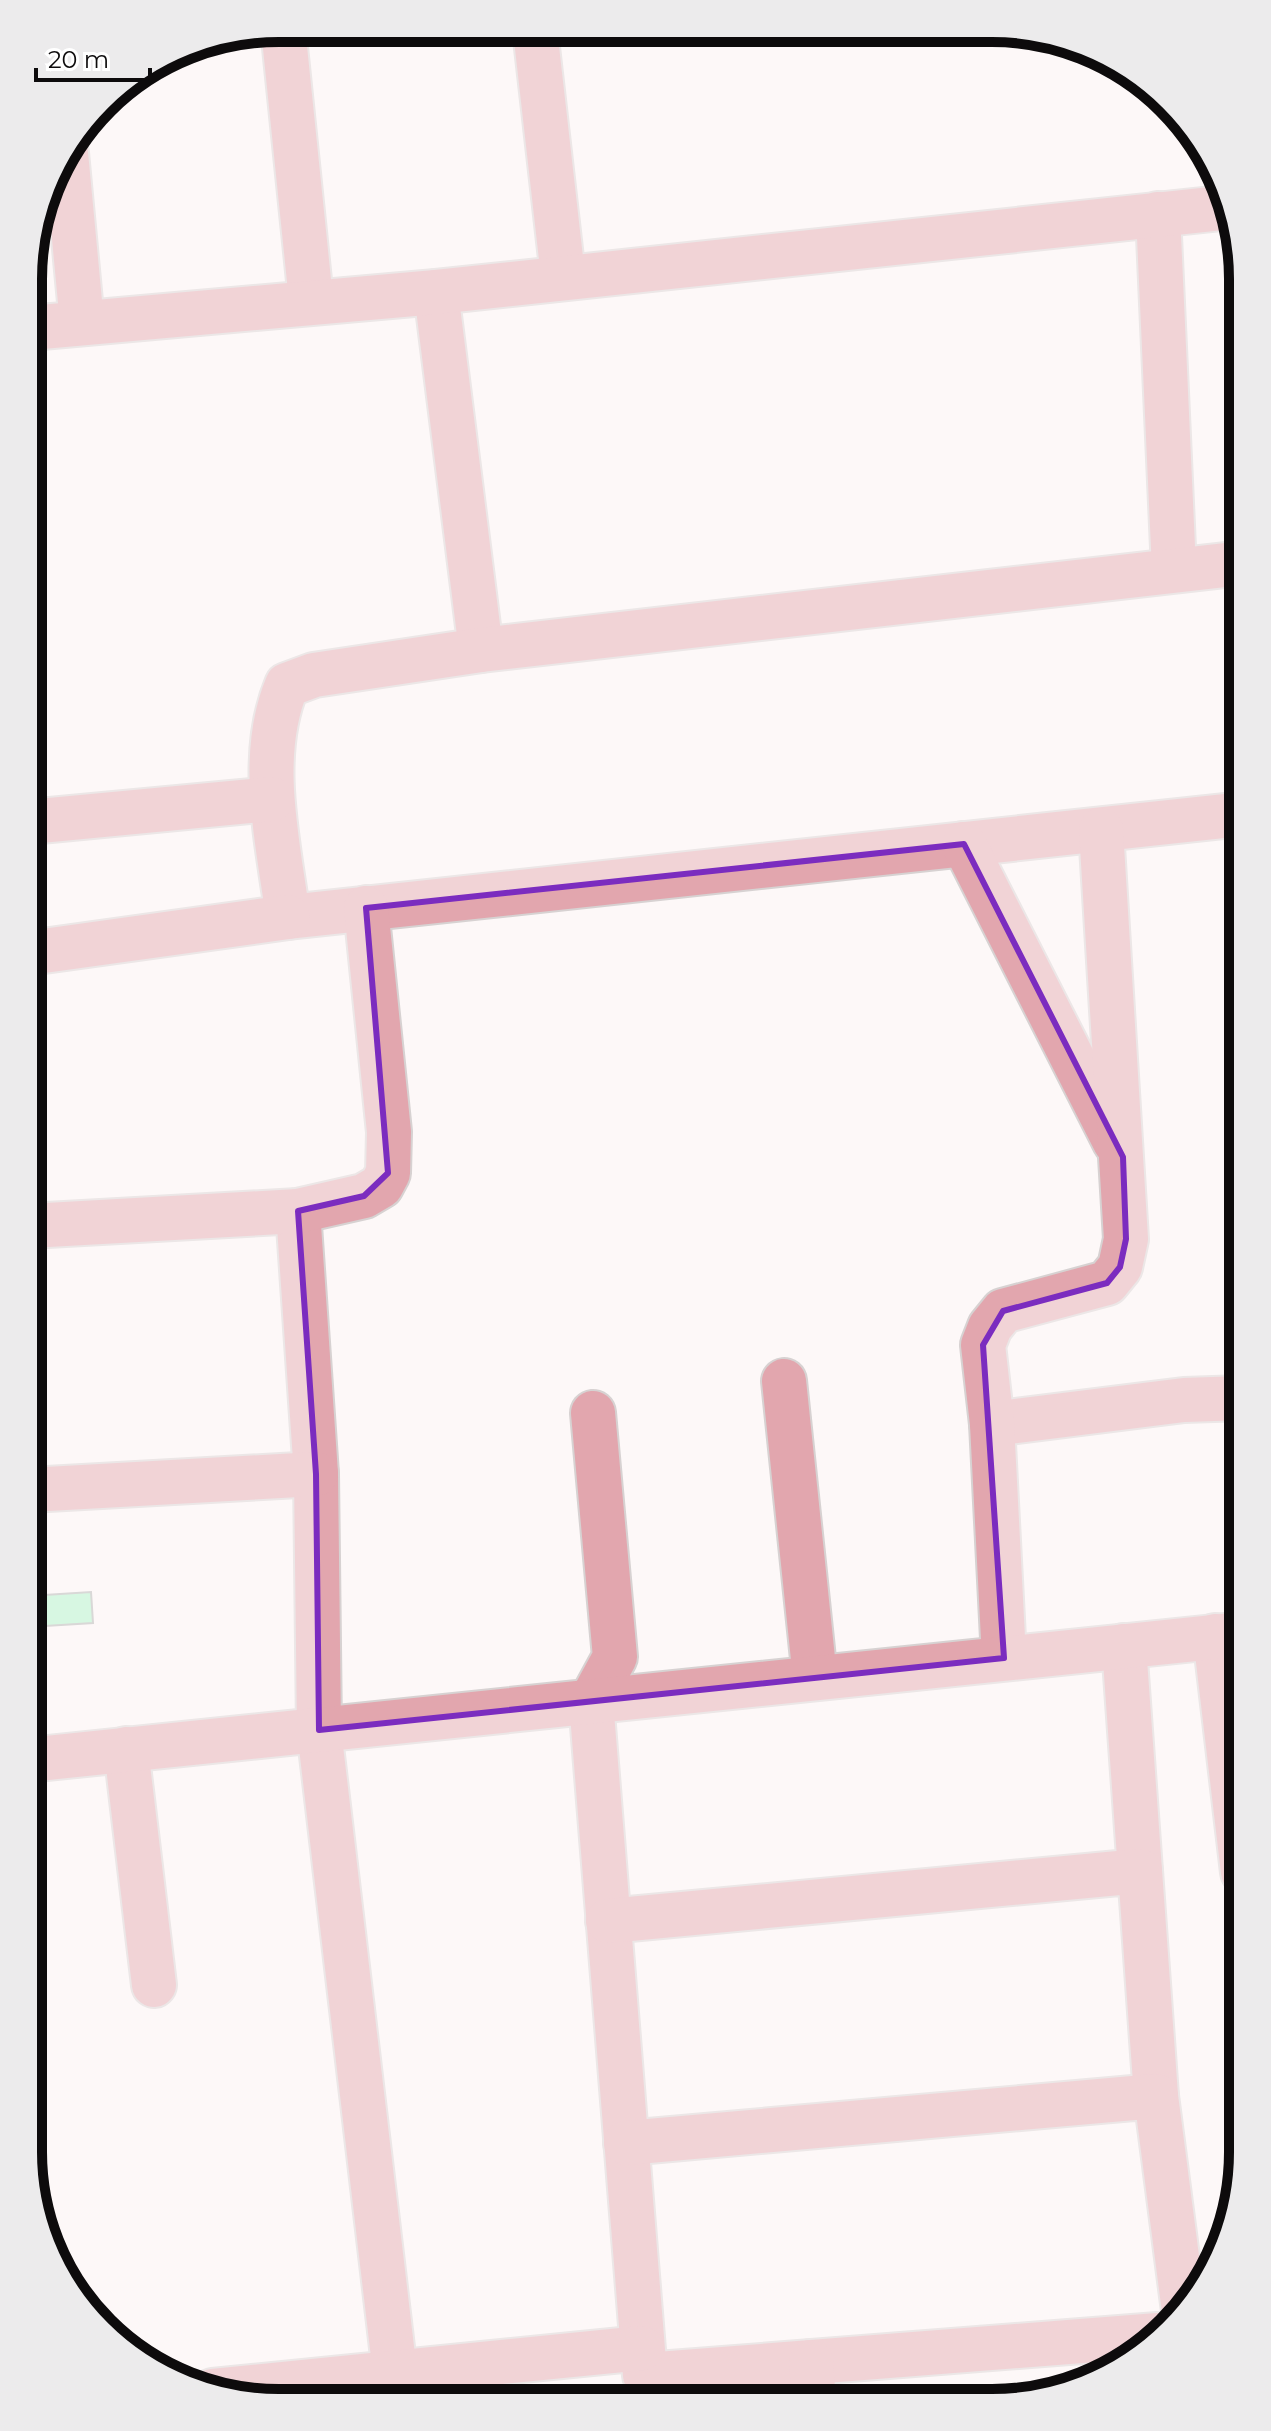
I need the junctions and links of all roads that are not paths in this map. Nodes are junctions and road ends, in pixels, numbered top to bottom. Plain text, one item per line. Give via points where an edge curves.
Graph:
1 (284, 42) edge
2 (536, 42) edge
3 (68, 173) edge
4 (1217, 208) edge
5 (1158, 214) junction
6 (563, 276) junction
7 (436, 292) junction
8 (311, 300) junction
9 (82, 323) junction
10 (42, 327) edge
11 (1229, 564) edge
12 (1174, 570) junction
13 (481, 650) junction
14 (272, 799) junction
15 (1229, 816) edge
16 (42, 821) edge
17 (1101, 830) junction
18 (964, 844) junction
19 (366, 908) junction
20 (288, 917) junction
21 (42, 951) edge
22 (1123, 1157) junction
23 (298, 1211) junction
24 (42, 1225) edge
25 (784, 1381) dead end
26 (1228, 1398) edge
27 (593, 1413) dead end
28 (992, 1424) junction
29 (316, 1474) junction
30 (42, 1489) edge
31 (1229, 1635) edge
32 (1124, 1646) junction
33 (1004, 1658) junction
34 (815, 1678) junction
35 (591, 1701) junction
36 (319, 1730) junction
37 (126, 1749) junction
38 (42, 1758) edge
39 (1140, 1871) junction
40 (608, 1921) junction
41 (154, 1985) dead end
42 (1156, 2096) junction
43 (626, 2143) junction
44 (1182, 2294) edge
45 (1139, 2338) edge
46 (395, 2373) junction
47 (645, 2375) edge
48 (812, 2382) edge
49 (292, 2389) edge

1 - 8 street
2 - 6 street
3 - 9 street
4 - 5 street
5 - 6 street
5 - 12 street
6 - 7 street
7 - 8 street
7 - 13 street
8 - 9 street
9 - 10 street
11 - 12 street
12 - 13 street
13 - 14 street via 314,675 287,685 275,714
14 - 16 street
14 - 20 street
15 - 17 street
17 - 18 street
17 - 22 street
18 - 19 street
18 - 22 street
19 - 20 street
19 - 23 street via 389,1132 388,1173 381,1186 364,1196
20 - 21 street
22 - 28 street via 1126,1239 1120,1267 1107,1283 1003,1311 983,1345
23 - 24 street
23 - 29 street
25 - 34 street
26 - 28 street
27 - 35 street via 615,1657
28 - 33 street
29 - 30 street
29 - 36 street
31 - 32 street
32 - 33 street
32 - 39 street
33 - 34 street
34 - 35 street
35 - 36 street
35 - 40 street
36 - 37 street
36 - 46 street
37 - 38 street
37 - 41 street
39 - 40 street
39 - 42 street
40 - 43 street
42 - 43 street
42 - 44 street
43 - 47 street
45 - 48 street
46 - 47 street
46 - 49 street
47 - 48 street

